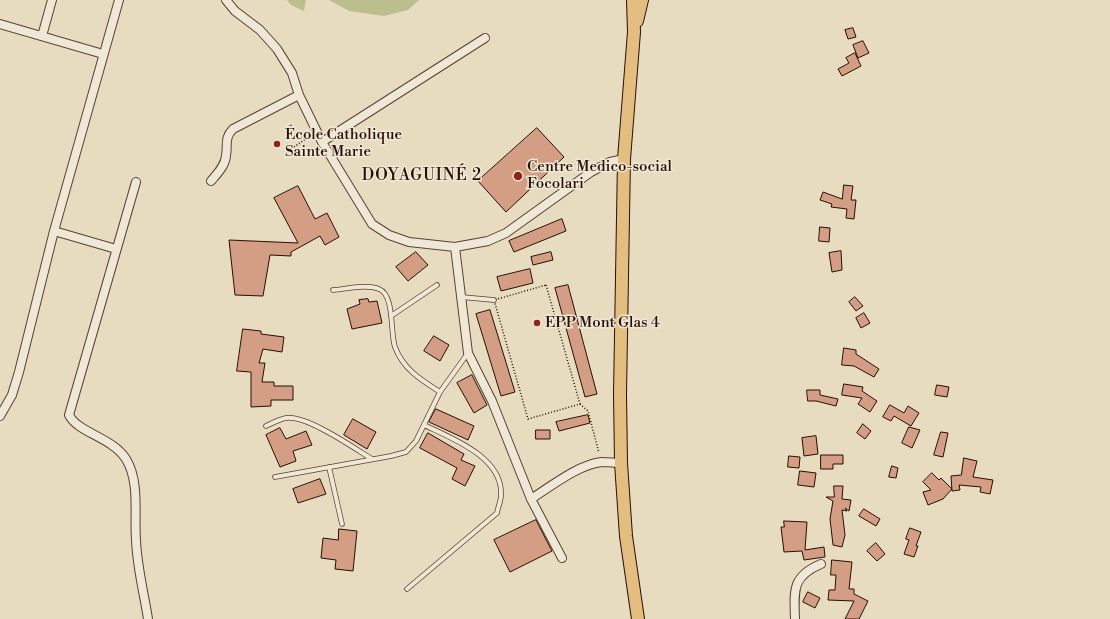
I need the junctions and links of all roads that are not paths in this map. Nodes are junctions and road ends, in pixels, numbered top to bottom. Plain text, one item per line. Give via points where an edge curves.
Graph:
1 (52, 0) edge
2 (119, 0) edge
3 (226, 0) edge
4 (633, 0) edge
5 (642, 0) edge
6 (0, 24) edge
7 (634, 32) junction
8 (42, 36) junction
9 (485, 38) dead end
10 (103, 54) junction
11 (299, 95) junction
12 (322, 142) junction
13 (624, 159) junction
14 (212, 181) dead end
15 (136, 182) dead end
16 (54, 231) junction
17 (455, 247) junction
18 (116, 248) junction
19 (437, 285) dead end
20 (333, 290) dead end
21 (461, 297) junction
22 (494, 300) road end
23 (391, 316) junction
24 (468, 353) junction
25 (440, 392) junction
26 (0, 416) edge
27 (424, 425) junction
28 (266, 426) dead end
29 (372, 459) junction
30 (621, 463) junction
31 (329, 467) junction
32 (275, 477) dead end
33 (531, 499) junction
34 (342, 524) dead end
35 (562, 558) dead end
36 (821, 564) dead end
37 (407, 589) dead end
38 (148, 619) edge
39 (638, 619) edge
40 (795, 619) edge

1 - 8 street
2 - 10 street
3 - 11 street via 277,49 292,73
4 - 7 main road
5 - 7 main road
6 - 8 street
7 - 13 main road
8 - 10 street
9 - 12 street
10 - 16 street
11 - 12 street
11 - 14 street via 233,128 228,135 224,165
12 - 17 street via 372,224 389,235 408,242
13 - 17 street via 610,162 591,172 506,233 488,241
13 - 30 main road via 621,248
15 - 18 street
16 - 18 street
16 - 26 street via 19,372 12,395
17 - 21 street
18 - 38 street via 69,415 72,422 110,442 126,460 133,477 136,541
19 - 23 lane
20 - 23 lane via 368,287 381,289 386,295
21 - 22 lane
21 - 24 street
23 - 25 lane via 394,346 405,365 419,379
24 - 25 lane
24 - 33 street via 492,401
25 - 27 lane
27 - 29 lane via 416,441 406,452
27 - 37 lane via 467,445 488,463 500,483 501,495 497,513
28 - 29 lane via 286,418 299,419 316,426
29 - 31 lane
30 - 33 street via 602,462 588,466
30 - 39 main road via 626,536
31 - 32 lane
31 - 34 lane
33 - 35 street
36 - 40 street via 799,578 794,590

